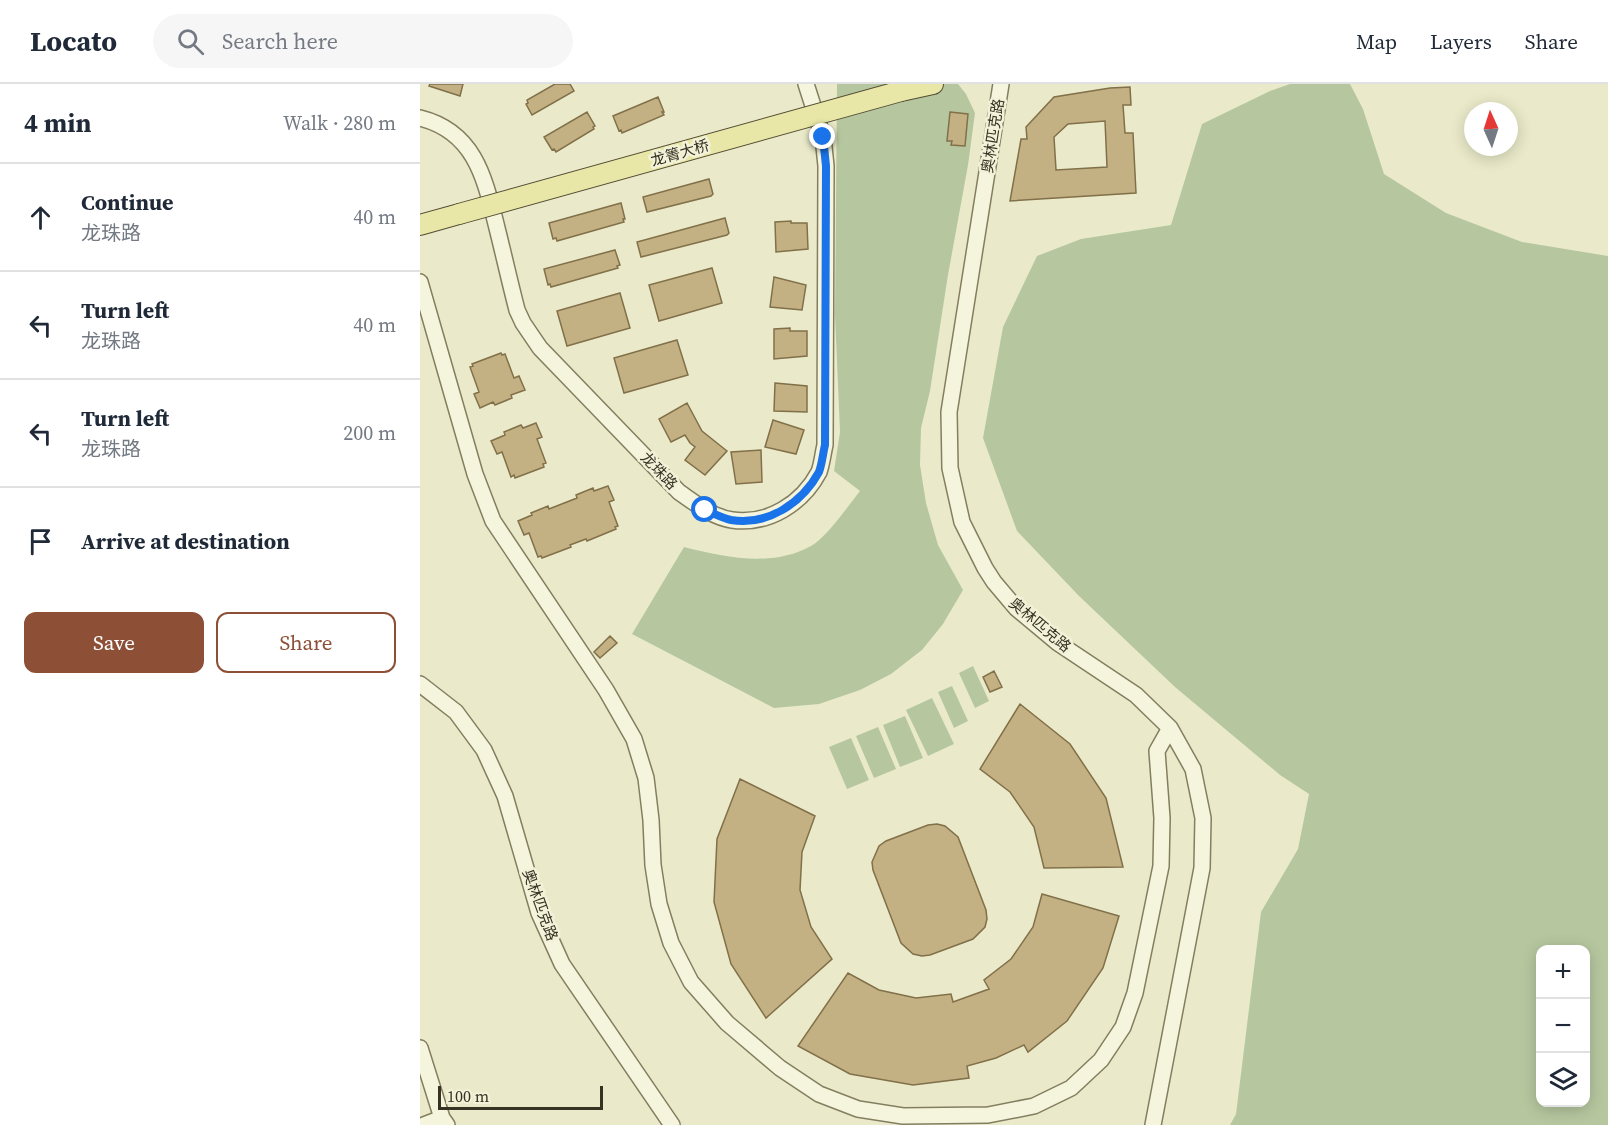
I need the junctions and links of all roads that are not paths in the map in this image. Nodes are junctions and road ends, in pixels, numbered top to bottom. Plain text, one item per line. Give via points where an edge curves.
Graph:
1 (806, 84) edge
2 (933, 84) edge
3 (1001, 84) edge
4 (420, 118) edge
5 (420, 225) edge
6 (420, 282) edge
7 (420, 684) edge
8 (1170, 728) junction
9 (420, 1048) edge
10 (444, 1122) edge
11 (424, 1125) edge
12 (672, 1125) edge
13 (1153, 1125) edge

1 - 4 street, 龙珠路 via 823,137 826,166 825,445 820,470 807,490 792,505 754,520 731,520 705,510 679,492 540,348 518,310 486,182 473,155 450,131
2 - 5 main road, 龙箐大桥, bridge
3 - 8 street, 奥林匹克路 via 949,412 950,468 962,522 985,568 1016,608 1058,643 1136,695
6 - 8 street via 474,474 493,521 606,690 634,739 646,778 653,865 671,944 691,982 727,1023 780,1068 819,1094 858,1109 903,1116 988,1114 1034,1106 1071,1088 1101,1060 1123,1027 1135,993 1161,866 1157,752
7 - 12 street, 奥林匹克路 via 456,712 484,750 505,795 539,913 562,964
8 - 13 street, 奥林匹克路 via 1193,769 1203,818 1202,868
9 - 10 street
10 - 11 street

